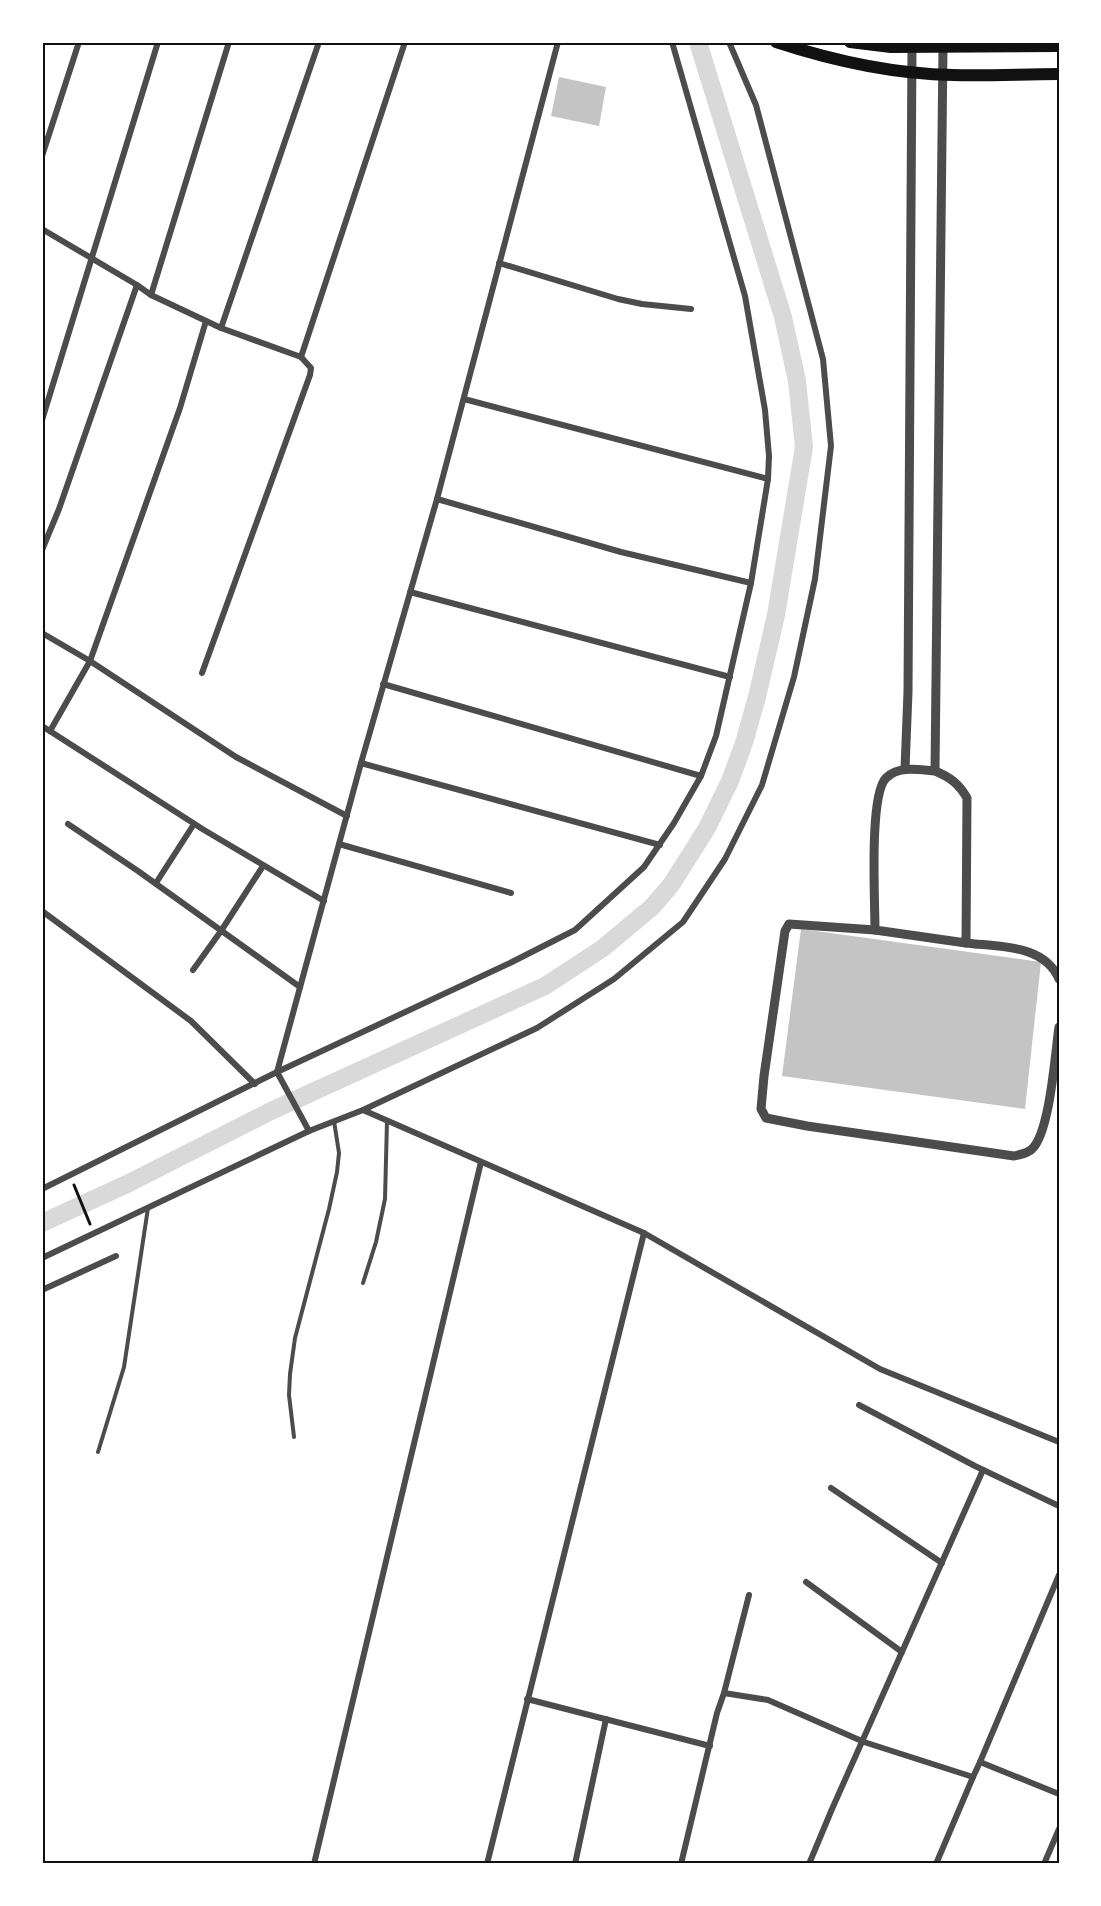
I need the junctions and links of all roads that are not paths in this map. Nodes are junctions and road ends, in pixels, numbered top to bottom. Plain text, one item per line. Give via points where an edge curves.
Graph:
1 (79, 42) edge
2 (158, 42) edge
3 (229, 42) edge
4 (319, 42) edge
5 (405, 42) edge
6 (558, 42) edge
7 (672, 42) edge
8 (729, 42) edge
9 (776, 42) edge
10 (850, 42) edge
11 (866, 43) edge
12 (1001, 44) edge
13 (1040, 44) edge
14 (1059, 46) edge
15 (912, 47) junction
16 (943, 47) junction
17 (912, 73) junction
18 (1059, 74) edge
19 (943, 75) junction
20 (42, 156) edge
21 (42, 229) edge
22 (92, 258) junction
23 (499, 263) junction
24 (137, 285) junction
25 (151, 295) junction
26 (691, 309) dead end
27 (206, 321) junction
28 (221, 328) junction
29 (301, 357) junction
30 (464, 399) junction
31 (42, 420) edge
32 (768, 479) junction
33 (437, 499) junction
34 (42, 550) edge
35 (751, 583) junction
36 (410, 592) junction
37 (42, 633) edge
38 (90, 661) junction
39 (202, 673) dead end
40 (730, 677) junction
41 (383, 684) junction
42 (42, 726) edge
43 (50, 731) junction
44 (361, 763) junction
45 (905, 769) junction
46 (935, 771) junction
47 (701, 776) junction
48 (347, 816) junction
49 (68, 824) dead end
50 (194, 824) junction
51 (339, 844) junction
52 (660, 846) junction
53 (263, 866) junction
54 (156, 884) junction
55 (511, 893) dead end
56 (324, 901) junction
57 (42, 911) edge
58 (875, 930) junction
59 (221, 931) junction
60 (966, 943) junction
61 (194, 970) dead end
62 (1059, 979) edge
63 (300, 987) junction
64 (1059, 1027) edge
65 (276, 1072) junction
66 (255, 1084) junction
67 (363, 1110) junction
68 (334, 1121) junction
69 (387, 1121) junction
70 (309, 1131) junction
71 (481, 1162) junction
72 (42, 1189) edge
73 (148, 1208) junction
74 (644, 1233) junction
75 (116, 1256) dead end
76 (42, 1258) edge
77 (363, 1283) dead end
78 (42, 1290) edge
79 (859, 1405) dead end
80 (294, 1437) dead end
81 (1059, 1442) edge
82 (98, 1452) dead end
83 (983, 1470) junction
84 (831, 1488) dead end
85 (1059, 1506) edge
86 (942, 1563) junction
87 (1059, 1575) edge
88 (806, 1582) dead end
89 (749, 1594) dead end
90 (902, 1652) junction
91 (724, 1693) junction
92 (527, 1699) junction
93 (606, 1719) junction
94 (864, 1742) junction
95 (710, 1746) junction
96 (980, 1762) junction
97 (973, 1778) junction
98 (1059, 1794) edge
99 (1059, 1829) edge
100 (315, 1864) edge
101 (487, 1864) edge
102 (575, 1864) edge
103 (681, 1864) edge
104 (809, 1864) edge
105 (936, 1864) edge
106 (1044, 1864) edge

1 - 20 street
2 - 22 street
3 - 25 street
4 - 28 street
5 - 29 street
6 - 23 street
7 - 32 street via 745,296 768,437
8 - 67 street via 756,105 823,359 831,446 815,579 794,677 762,785 725,859 683,922 614,978 537,1028
9 - 17 main road via 825,58
10 - 11 main road
11 - 15 main road
12 - 13 main road
12 - 16 main road
13 - 14 main road
15 - 16 main road
15 - 17 street
16 - 19 street
17 - 19 main road
17 - 45 street
18 - 19 main road
19 - 46 street
21 - 22 street
22 - 24 street
22 - 31 street
23 - 26 street via 618,299
23 - 30 street
24 - 25 street
24 - 34 street
25 - 27 street
27 - 28 street
27 - 38 street via 180,408
28 - 29 street
29 - 39 street via 311,368 310,375
30 - 32 street
30 - 33 street
32 - 35 street
33 - 35 street via 621,552
33 - 36 street
35 - 40 street
36 - 40 street
36 - 41 street
37 - 38 street
38 - 43 street
38 - 48 street via 236,757
40 - 47 street via 716,736
41 - 44 street
41 - 47 street
42 - 43 street
43 - 50 street
44 - 48 street
44 - 52 street
45 - 46 street
45 - 58 street via 886,778 879,790
46 - 60 street via 953,780 967,798
47 - 52 street
48 - 51 street
49 - 54 street
50 - 53 street
50 - 54 street
51 - 55 street
51 - 56 street
52 - 65 street via 644,867 575,930
53 - 56 street
53 - 59 street
54 - 59 street
56 - 63 street
57 - 66 street via 191,1021
58 - 60 street
58 - 64 street via 789,924 761,1109 766,1118 1014,1156 1026,1153 1043,1128
59 - 61 street
59 - 63 street
60 - 62 street via 1038,955 1054,968
63 - 65 street
65 - 66 street
65 - 70 street
66 - 72 street
67 - 68 street
67 - 69 street
68 - 70 street
68 - 80 lane via 339,1153 337,1172 295,1338 290,1374
69 - 71 street
69 - 77 lane via 385,1199
70 - 73 street
71 - 74 street
71 - 100 street
73 - 76 street
73 - 82 lane via 123,1367
74 - 81 street via 880,1370
74 - 92 street
75 - 78 street
79 - 83 street
83 - 85 street
83 - 86 street
84 - 86 street
86 - 90 street
87 - 96 street
88 - 90 street
89 - 91 street
90 - 94 street
91 - 94 street via 768,1700
91 - 95 street
92 - 93 street
92 - 101 street
93 - 95 street
93 - 102 street
94 - 97 street
94 - 104 street
95 - 103 street
96 - 97 street
96 - 98 street
97 - 105 street
99 - 106 street

